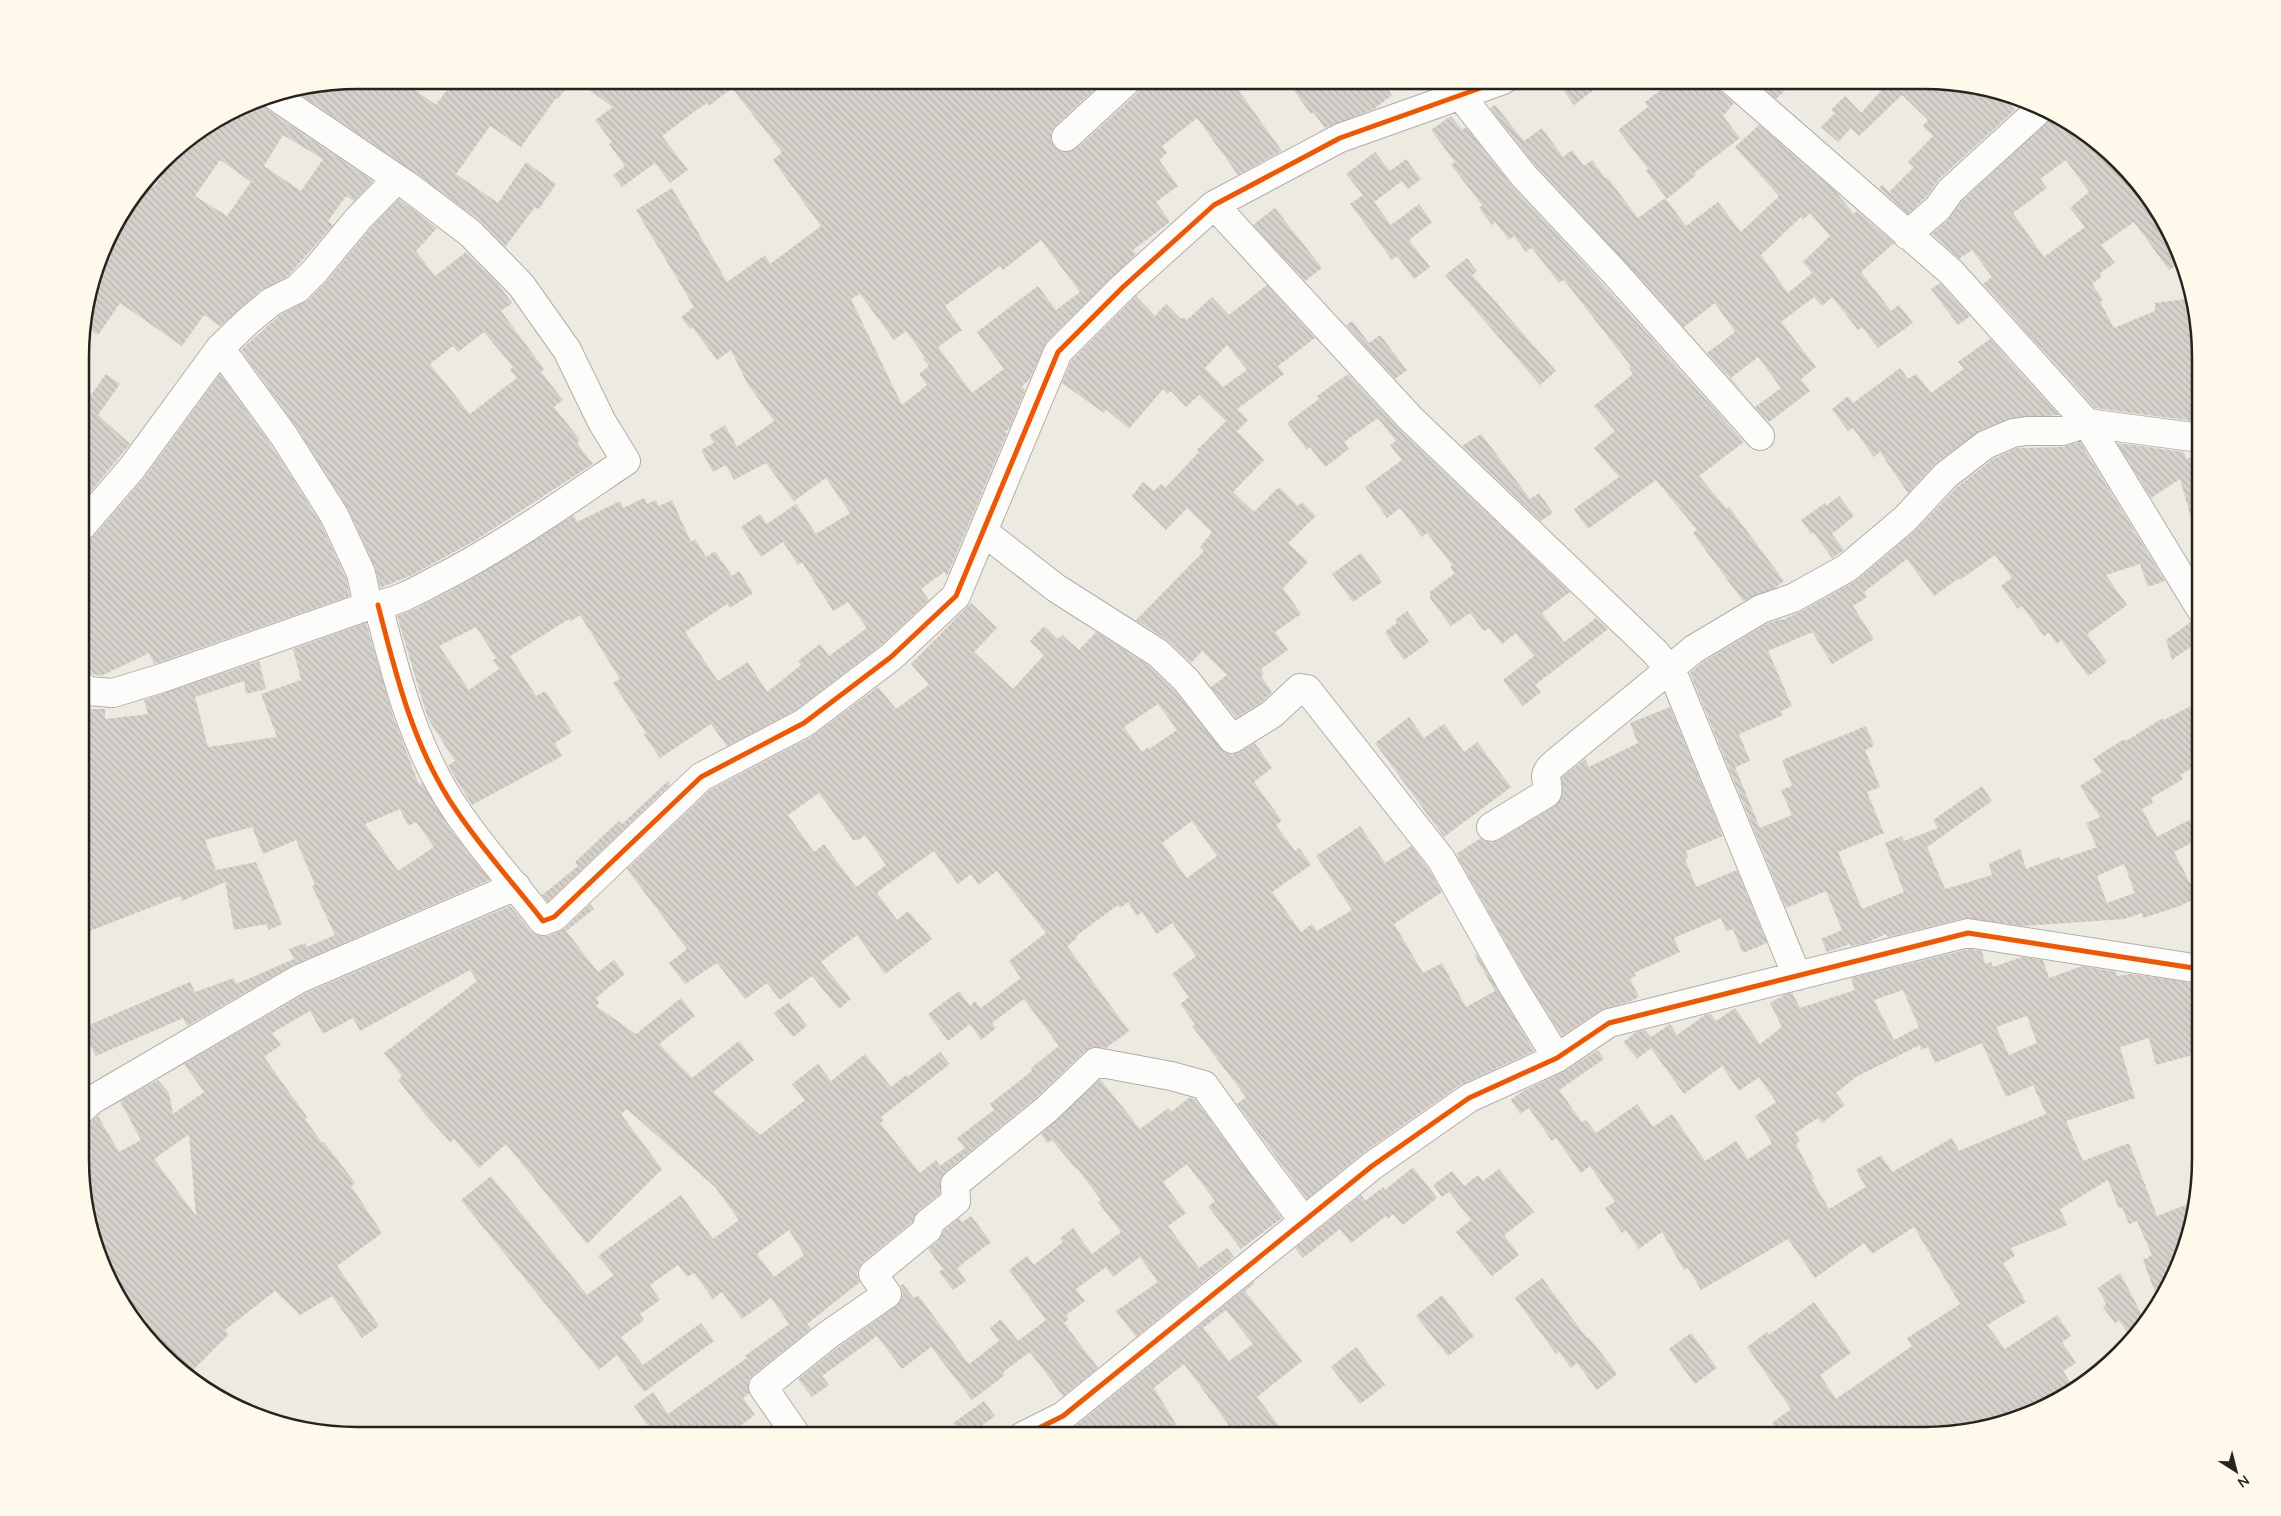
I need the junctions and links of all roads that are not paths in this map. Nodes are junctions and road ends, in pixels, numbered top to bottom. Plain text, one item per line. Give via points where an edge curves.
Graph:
1 (1118, 89) edge
2 (1477, 89) edge
3 (1749, 89) edge
4 (1460, 95) junction
5 (281, 100) edge
6 (2036, 113) edge
7 (1066, 137) dead end
8 (397, 179) junction
9 (1214, 205) junction
10 (1907, 235) junction
11 (220, 348) junction
12 (2087, 423) junction
13 (1760, 436) dead end
14 (2192, 437) edge
15 (89, 518) edge
16 (984, 532) junction
17 (2192, 595) edge
18 (373, 606) junction
19 (1669, 670) junction
20 (89, 691) edge
21 (1491, 827) dead end
22 (516, 886) junction
23 (2192, 968) edge
24 (1797, 976) junction
25 (1557, 1058) junction
26 (89, 1103) edge
27 (1304, 1221) junction
28 (791, 1427) edge
29 (1041, 1427) edge

1 - 7 street
2 - 4 street
3 - 10 street
4 - 9 street via 1340,138
4 - 13 street via 1524,176
5 - 8 street
6 - 10 street
8 - 11 street via 297,289 272,302
8 - 18 street via 470,232 521,285 567,350 602,422 626,461 462,567 412,593
9 - 16 street via 1123,287 1058,352
9 - 19 street via 1410,418 1655,652
10 - 12 street via 1951,272
11 - 15 street via 132,468
11 - 18 street via 284,436 334,515
12 - 14 street
12 - 17 street
12 - 19 street via 2063,431 2013,433 1985,445 1946,475 1905,519 1847,568 1792,598 1761,609 1694,649
16 - 22 street via 956,596 890,657 804,723 701,777 554,917 543,921
16 - 25 street via 1056,588 1158,652 1186,680 1232,739 1272,714 1300,688 1307,689 1441,859
18 - 20 street via 113,693
18 - 22 street via 424,751 455,810
19 - 21 street via 1560,759 1546,776 1547,793
19 - 24 street
22 - 26 street via 299,979
23 - 24 street via 1968,933
24 - 25 street via 1608,1023
25 - 27 street via 1469,1098 1372,1166
27 - 28 street via 1204,1085 1096,1062 1047,1109 955,1184 956,1201 928,1223 928,1229 873,1274 887,1294 828,1334 763,1387
27 - 29 street via 1063,1416

